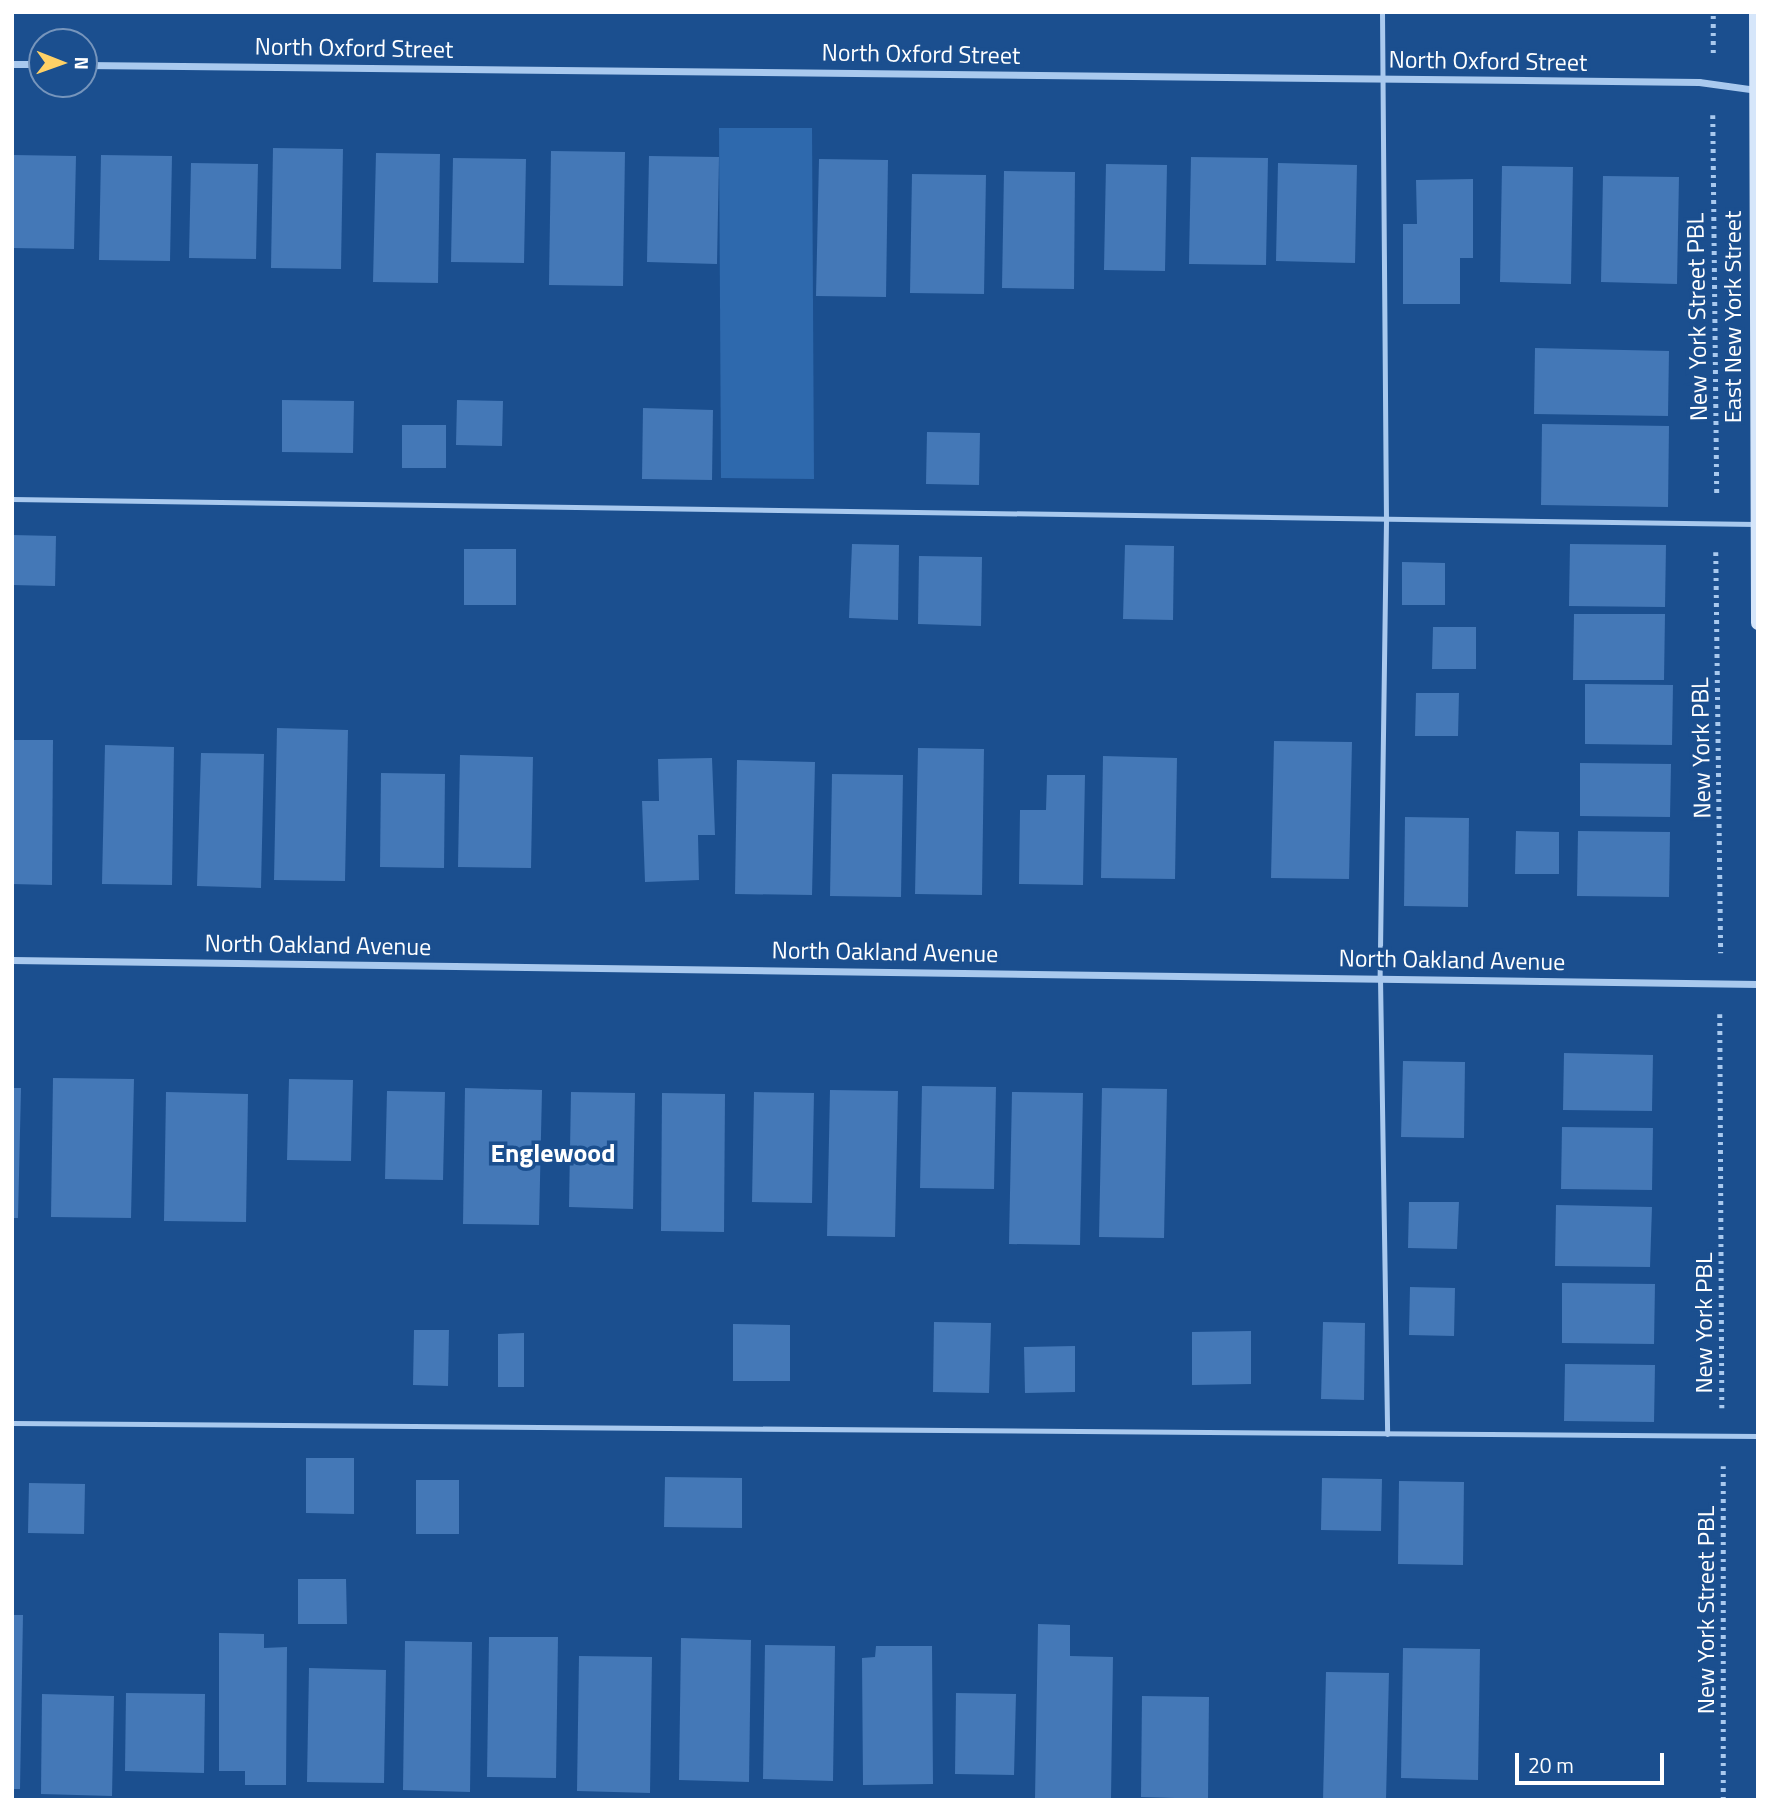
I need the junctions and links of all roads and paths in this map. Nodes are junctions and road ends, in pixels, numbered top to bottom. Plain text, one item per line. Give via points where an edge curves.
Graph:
1 (1382, 12) edge
2 (1713, 12) edge
3 (1756, 12) edge
4 (1713, 29) dead end
5 (98, 65) edge
6 (1383, 79) junction
7 (1757, 90) edge
8 (1713, 132) dead end
9 (12, 499) edge
10 (1717, 502) dead end
11 (1386, 520) junction
12 (1756, 524) edge
13 (1716, 544) dead end
14 (1758, 623) edge
15 (1721, 952) dead end
16 (12, 960) edge
17 (1380, 978) junction
18 (1758, 984) edge
19 (1720, 1019) dead end
20 (1722, 1416) dead end
21 (12, 1423) edge
22 (1387, 1434) junction
23 (1758, 1436) edge
24 (1723, 1462) dead end
25 (1723, 1800) edge

1 - 6 lane
2 - 4 path
3 - 7 main road, East New York Street
5 - 6 street, North Oxford Street
6 - 7 street, North Oxford Street via 1699,82
6 - 11 lane
7 - 12 main road, East New York Street
8 - 10 path, New York Street PBL
9 - 11 lane
11 - 12 lane
11 - 17 lane
12 - 14 main road, East New York Street
13 - 15 path, New York PBL
16 - 17 street, North Oakland Avenue
17 - 18 street, North Oakland Avenue
17 - 22 lane
19 - 20 path, New York PBL
21 - 22 lane
22 - 23 lane
24 - 25 path, New York Street PBL

